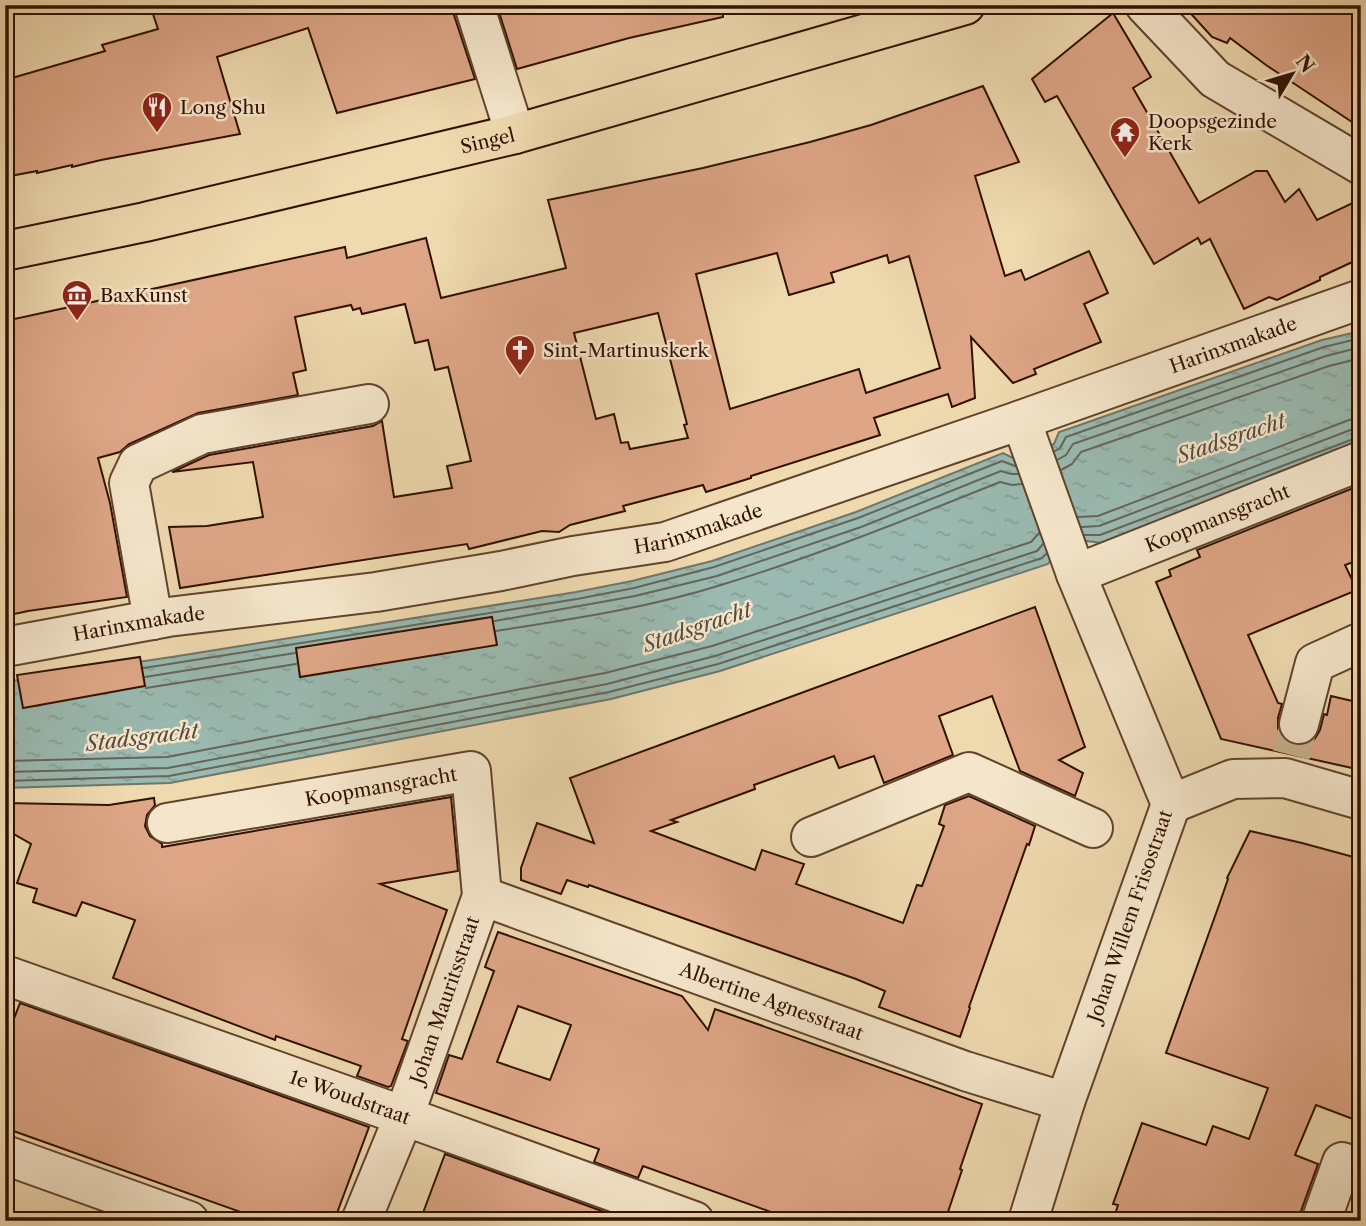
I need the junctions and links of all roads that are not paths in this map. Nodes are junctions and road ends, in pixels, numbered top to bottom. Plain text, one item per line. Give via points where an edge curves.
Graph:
1 (474, 5) edge
2 (965, 5) edge
3 (1145, 5) edge
4 (515, 134) junction
5 (1361, 165) edge
6 (5, 251) edge
7 (1361, 299) edge
8 (369, 404) dead end
9 (1025, 432) junction
10 (1361, 461) edge
11 (1073, 565) junction
12 (153, 620) junction
13 (1361, 642) edge
14 (5, 647) edge
15 (1292, 752) junction
16 (1361, 800) edge
17 (1171, 804) junction
18 (167, 823) dead end
19 (1093, 828) dead end
20 (811, 837) dead end
21 (482, 896) junction
22 (5, 975) edge
23 (1065, 1102) junction
24 (404, 1116) junction
25 (5, 1155) edge
26 (1361, 1168) edge
27 (189, 1221) edge
28 (361, 1221) edge
29 (694, 1221) edge
30 (1027, 1221) edge
31 (1321, 1221) edge

1 - 4 street
2 - 4 main road, Singel
3 - 5 street via 1215,79
4 - 6 main road, Singel
7 - 9 street, Harinxmakade
8 - 12 street via 202,434 138,464 130,483
9 - 11 street, Johan Willem Frisostraat
9 - 12 street, Harinxmakade via 665,542 376,592
10 - 11 street, Koopmansgracht
11 - 17 street, Johan Willem Frisostraat
12 - 14 street, Harinxmakade
13 - 15 street via 1315,663
15 - 16 street
15 - 17 street
17 - 23 street, Johan Willem Frisostraat
18 - 21 street, Koopmansgracht via 471,771
19 - 20 street via 970,772
21 - 23 street, Albertine Agnesstraat via 953,1067
21 - 24 street, Johan Mauritsstraat
22 - 24 street, 1e Woudstraat
23 - 30 street, Johan Willem Frisostraat
24 - 28 street, Johan Mauritsstraat
24 - 29 street, 1e Woudstraat
25 - 27 street
26 - 31 street via 1342,1162

